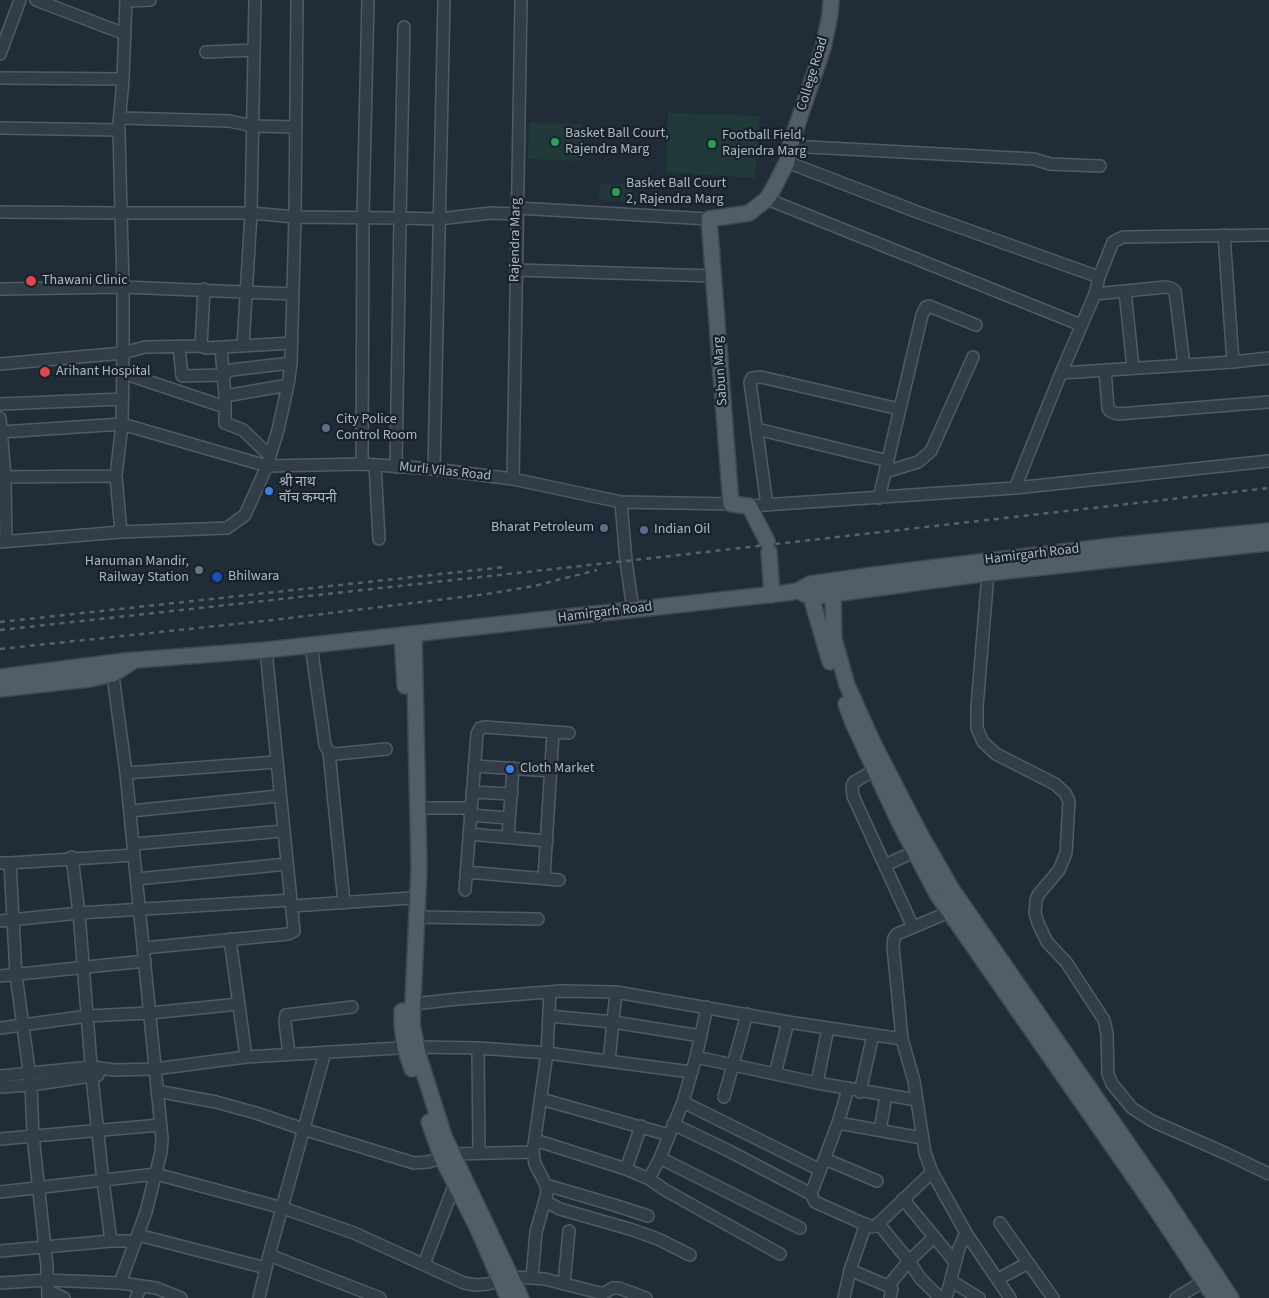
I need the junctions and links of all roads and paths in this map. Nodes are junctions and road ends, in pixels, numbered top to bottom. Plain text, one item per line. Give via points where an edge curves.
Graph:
1 (20, 0) edge
2 (36, 0) edge
3 (150, 0) edge
4 (255, 0) edge
5 (297, 0) edge
6 (368, 0) edge
7 (444, 0) edge
8 (521, 0) edge
9 (831, 0) edge
10 (126, 1) edge
11 (404, 27) dead end
12 (125, 34) junction
13 (254, 50) junction
14 (206, 52) dead end
15 (0, 54) edge
16 (0, 78) edge
17 (123, 79) junction
18 (120, 118) junction
19 (253, 126) junction
20 (296, 127) junction
21 (0, 128) edge
22 (119, 130) junction
23 (790, 146) junction
24 (787, 162) junction
25 (1100, 166) dead end
26 (767, 199) junction
27 (516, 211) junction
28 (0, 212) edge
29 (121, 213) junction
30 (251, 213) junction
31 (295, 217) junction
32 (363, 217) junction
33 (400, 218) junction
34 (438, 219) junction
35 (709, 219) junction
36 (1224, 235) junction
37 (1269, 235) edge
38 (516, 270) junction
39 (714, 276) junction
40 (1098, 277) junction
41 (123, 287) junction
42 (0, 289) edge
43 (204, 290) junction
44 (247, 291) junction
45 (1125, 291) junction
46 (292, 294) junction
47 (1095, 294) junction
48 (976, 325) dead end
49 (1082, 325) junction
50 (292, 343) junction
51 (179, 346) junction
52 (201, 346) junction
53 (243, 346) junction
54 (221, 348) junction
55 (123, 353) junction
56 (973, 357) dead end
57 (1269, 358) edge
58 (290, 362) junction
59 (1233, 362) junction
60 (0, 364) edge
61 (1184, 364) junction
62 (1133, 368) junction
63 (1105, 370) junction
64 (123, 373) junction
65 (1061, 373) junction
66 (223, 375) junction
67 (288, 385) junction
68 (122, 399) junction
69 (225, 402) junction
70 (1269, 402) edge
71 (0, 404) edge
72 (900, 409) junction
73 (0, 418) edge
74 (122, 424) junction
75 (757, 428) junction
76 (1, 432) edge
77 (268, 461) junction
78 (1269, 461) edge
79 (362, 464) junction
80 (375, 466) junction
81 (396, 467) junction
82 (886, 467) junction
83 (434, 469) junction
84 (116, 476) junction
85 (2, 477) edge
86 (512, 479) junction
87 (1015, 488) junction
88 (879, 498) junction
89 (621, 502) junction
90 (730, 504) junction
91 (767, 505) junction
92 (749, 506) junction
93 (1269, 531) edge
94 (121, 532) junction
95 (379, 539) dead end
96 (3, 542) edge
97 (1269, 543) edge
98 (988, 573) junction
99 (832, 588) junction
100 (806, 591) junction
101 (772, 594) junction
102 (633, 610) junction
103 (408, 635) junction
104 (311, 645) junction
105 (266, 650) junction
106 (113, 669) junction
107 (0, 677) edge
108 (0, 689) edge
109 (553, 733) junction
110 (569, 733) dead end
111 (386, 749) dead end
112 (329, 752) junction
113 (276, 762) junction
114 (474, 766) junction
115 (513, 768) junction
116 (875, 770) junction
117 (551, 771) junction
118 (126, 773) junction
119 (472, 792) junction
120 (512, 794) junction
121 (279, 796) junction
122 (418, 808) junction
123 (131, 811) junction
124 (470, 812) junction
125 (509, 818) junction
126 (283, 831) junction
127 (469, 834) junction
128 (508, 837) junction
129 (547, 841) junction
130 (134, 849) junction
131 (914, 852) junction
132 (72, 858) junction
133 (5, 863) edge
134 (287, 864) junction
135 (885, 865) junction
136 (466, 872) junction
137 (544, 878) junction
138 (138, 879) junction
139 (558, 880) dead end
140 (465, 890) dead end
141 (411, 898) junction
142 (344, 902) junction
143 (291, 903) junction
144 (140, 910) junction
145 (949, 912) junction
146 (80, 913) junction
147 (417, 917) junction
148 (538, 919) dead end
149 (0, 920) edge
150 (13, 920) junction
151 (913, 927) junction
152 (230, 939) junction
153 (144, 948) junction
154 (145, 961) junction
155 (84, 966) junction
156 (16, 975) junction
157 (0, 976) edge
158 (550, 992) junction
159 (616, 992) junction
160 (239, 1004) junction
161 (413, 1004) junction
162 (352, 1007) dead end
163 (707, 1007) junction
164 (150, 1013) junction
165 (747, 1014) junction
166 (88, 1016) junction
167 (549, 1016) junction
168 (612, 1022) junction
169 (788, 1022) junction
170 (23, 1026) junction
171 (0, 1028) edge
172 (828, 1028) junction
173 (873, 1035) junction
174 (701, 1036) junction
175 (902, 1039) junction
176 (411, 1047) junction
177 (478, 1048) junction
178 (325, 1052) junction
179 (547, 1053) junction
180 (289, 1054) junction
181 (246, 1057) junction
182 (696, 1057) junction
183 (609, 1060) junction
184 (733, 1065) junction
185 (155, 1069) junction
186 (29, 1072) junction
187 (92, 1072) junction
188 (691, 1072) junction
189 (774, 1074) junction
190 (0, 1076) edge
191 (816, 1083) junction
192 (31, 1085) junction
193 (0, 1087) edge
194 (854, 1090) junction
195 (157, 1091) junction
196 (886, 1096) junction
197 (724, 1097) dead end
198 (541, 1099) junction
199 (918, 1100) junction
200 (683, 1102) junction
201 (838, 1123) junction
202 (160, 1125) junction
203 (641, 1126) junction
204 (98, 1129) junction
205 (303, 1129) junction
206 (671, 1130) junction
207 (880, 1130) junction
208 (33, 1135) junction
209 (922, 1138) junction
210 (0, 1139) edge
211 (535, 1140) junction
212 (479, 1152) junction
213 (533, 1152) junction
214 (447, 1156) junction
215 (660, 1158) junction
216 (822, 1164) junction
217 (626, 1169) junction
218 (932, 1172) junction
219 (156, 1174) junction
220 (1269, 1174) edge
221 (458, 1176) junction
222 (649, 1179) junction
223 (103, 1181) junction
224 (877, 1181) dead end
225 (546, 1186) junction
226 (38, 1188) junction
227 (0, 1192) edge
228 (811, 1194) junction
229 (903, 1199) junction
230 (545, 1201) junction
231 (283, 1208) junction
232 (648, 1216) dead end
233 (878, 1223) junction
234 (1000, 1223) dead end
235 (866, 1224) junction
236 (800, 1228) dead end
237 (569, 1231) dead end
238 (966, 1233) junction
239 (934, 1237) junction
240 (137, 1238) junction
241 (112, 1241) junction
242 (45, 1247) junction
243 (0, 1251) edge
244 (780, 1254) dead end
245 (269, 1255) junction
246 (690, 1255) dead end
247 (909, 1261) junction
248 (955, 1262) junction
249 (1028, 1263) junction
250 (424, 1264) junction
251 (266, 1268) junction
252 (850, 1270) junction
253 (505, 1278) junction
254 (532, 1278) junction
255 (1210, 1278) junction
256 (998, 1279) junction
257 (951, 1281) junction
258 (0, 1283) edge
259 (120, 1283) junction
260 (564, 1284) junction
261 (141, 1286) junction
262 (888, 1286) junction
263 (47, 1290) edge
264 (64, 1298) edge
265 (136, 1298) edge
266 (181, 1298) edge
267 (259, 1298) edge
268 (380, 1298) edge
269 (508, 1298) edge
270 (521, 1298) edge
271 (646, 1298) edge
272 (844, 1298) edge
273 (890, 1298) edge
274 (940, 1298) edge
275 (946, 1298) edge
276 (979, 1298) edge
277 (1010, 1298) edge
278 (1053, 1298) edge
279 (1176, 1298) edge
280 (1215, 1298) edge
281 (1231, 1298) edge

1 - 15 street
2 - 12 street
3 - 10 street
4 - 13 street
5 - 20 street
6 - 32 street
7 - 34 street
8 - 27 street, Rajendra Marg
9 - 23 main road, College Road via 823,48
10 - 12 street
11 - 33 street
12 - 17 street
13 - 14 street
13 - 19 street
16 - 17 street
17 - 18 street
18 - 19 street via 229,122
18 - 22 street
19 - 20 street
19 - 30 street
20 - 31 street
21 - 22 street
22 - 29 street
23 - 24 main road, College Road
23 - 25 street via 1034,159 1050,164
24 - 26 main road, College Road
24 - 40 street
26 - 35 main road, College Road via 749,212
26 - 49 street
27 - 34 street
27 - 35 street
27 - 38 street, Rajendra Marg
28 - 29 street
29 - 30 street
29 - 41 street
30 - 31 street
30 - 44 street
31 - 32 street
31 - 46 street
32 - 33 street
32 - 79 street
33 - 34 street
33 - 81 street
34 - 83 street
35 - 39 main road, Sabun Marg
36 - 37 street
36 - 40 street via 1124,236 1113,242
36 - 59 street
38 - 39 street
38 - 86 street, Rajendra Marg
39 - 90 main road, Sabun Marg
40 - 47 street
41 - 42 street
41 - 43 street
41 - 55 street
43 - 44 street
43 - 52 street
44 - 46 street
44 - 53 street
45 - 47 street
45 - 61 street via 1166,287 1175,291
45 - 62 street
46 - 50 street
47 - 49 street
48 - 72 street via 926,307
49 - 65 street
50 - 53 street
50 - 58 street
51 - 52 street
51 - 55 street via 144,347
51 - 66 street via 182,376
52 - 54 street
53 - 54 street
54 - 66 street
55 - 60 street
55 - 64 street
56 - 82 street via 931,451 918,462
57 - 59 street
58 - 66 street via 231,370
58 - 67 street
59 - 61 street
61 - 62 street
62 - 63 street
63 - 65 street
63 - 70 street via 1108,408 1118,414
64 - 68 street
64 - 69 street
65 - 87 street
66 - 69 street
67 - 69 street
67 - 77 street
68 - 71 street
68 - 74 street
69 - 77 street via 225,423 242,430
72 - 75 street via 756,377 750,382
72 - 82 street
73 - 76 street
74 - 76 street, Murli Vilas Road
74 - 77 street, Murli Vilas Road
74 - 84 street
75 - 82 street
75 - 91 street
76 - 85 street
77 - 79 street, Murli Vilas Road
77 - 94 street via 245,515 227,528
78 - 87 street
79 - 80 street, Murli Vilas Road
80 - 81 street, Murli Vilas Road
80 - 95 street
81 - 83 street, Murli Vilas Road
82 - 88 street
83 - 86 street, Murli Vilas Road
84 - 85 street
84 - 94 street
85 - 96 street
86 - 89 street, Murli Vilas Road
87 - 88 street
88 - 91 street
89 - 90 street, Murli Vilas Road
89 - 102 street
90 - 92 main road
91 - 92 street
92 - 101 main road via 768,547
93 - 99 main road, Hamirgarh Road via 985,561
94 - 96 street
97 - 98 main road, Hamirgarh Road
98 - 99 main road, Hamirgarh Road
98 - 220 street via 977,728 983,742 996,754 1055,784 1065,792 1069,801 1066,853 1059,870 1038,895 1035,913 1047,942 1066,962 1104,1020 1108,1034 1108,1074 1112,1084 1132,1108 1152,1121
99 - 100 main road, Hamirgarh Road
99 - 255 main road via 834,639 848,685 874,745 923,840 951,888 1025,993
100 - 101 main road, Hamirgarh Road
100 - 116 main road via 853,723
101 - 102 main road, Hamirgarh Road
102 - 103 main road, Hamirgarh Road
103 - 104 main road, Hamirgarh Road
103 - 122 main road
103 - 141 main road via 414,868
104 - 105 main road, Hamirgarh Road
104 - 112 street via 325,745
105 - 106 main road, Hamirgarh Road via 133,661
105 - 113 street
106 - 107 main road
106 - 108 main road via 90,679
106 - 118 street
109 - 110 street
109 - 114 street via 480,728
109 - 117 street
111 - 112 street
112 - 142 street
113 - 118 street
113 - 121 street
114 - 115 street
114 - 119 street
115 - 117 street
115 - 120 street
116 - 131 main road
116 - 135 street via 854,782 853,796
117 - 129 street
118 - 123 street
119 - 120 street
119 - 124 street
120 - 125 street
121 - 123 street
121 - 126 street
122 - 124 street
122 - 147 main road
123 - 130 street
124 - 125 street
124 - 127 street
125 - 128 street
126 - 130 street
126 - 134 street
127 - 128 street
127 - 136 street
128 - 129 street
129 - 137 street
130 - 132 street
130 - 138 street
131 - 135 street
131 - 145 main road
132 - 133 street
132 - 146 street
133 - 150 street
134 - 138 street
134 - 143 street
135 - 151 street
136 - 137 street
136 - 140 street
137 - 139 street
138 - 144 street
141 - 142 street
141 - 176 main road via 402,1024
142 - 143 street
143 - 144 street
143 - 152 street via 294,930 288,934
144 - 146 street
144 - 153 street
145 - 151 street
145 - 255 main road via 1150,1200
146 - 150 street
146 - 155 street
147 - 148 street
147 - 161 main road
149 - 150 street
150 - 156 street
151 - 175 street via 897,934 893,946
152 - 153 street
152 - 160 street
153 - 154 street
154 - 155 street
154 - 164 street
155 - 156 street
155 - 166 street
156 - 157 street
156 - 170 street
158 - 159 street
158 - 161 street
158 - 167 street
159 - 163 street
159 - 168 street
160 - 164 street
160 - 181 street
161 - 176 main road
162 - 180 street via 286,1014
163 - 165 street
163 - 174 street
164 - 166 street
164 - 185 street
165 - 169 street
165 - 184 street
166 - 170 street
166 - 187 street
167 - 168 street
167 - 179 street
168 - 174 street
168 - 183 street
169 - 172 street
169 - 189 street
170 - 171 street
170 - 186 street
172 - 173 street
172 - 191 street
173 - 175 street
173 - 194 street
174 - 182 street
175 - 199 street
176 - 177 street
176 - 178 street
176 - 214 main road via 444,1136
177 - 179 street
177 - 212 street
178 - 180 street
178 - 205 street
179 - 183 street
179 - 198 street
180 - 181 street
181 - 185 street
182 - 184 street
182 - 188 street
183 - 188 street
184 - 189 street
184 - 197 street
185 - 187 street
185 - 195 street
186 - 187 street
186 - 190 street
186 - 192 street
187 - 192 street
187 - 204 street
188 - 200 street
189 - 191 street
191 - 194 street
192 - 193 street
192 - 208 street
194 - 196 street
194 - 201 street
195 - 202 street
195 - 205 street via 216,1102
196 - 199 street
196 - 207 street
198 - 203 street
198 - 211 street
199 - 209 street
200 - 206 street
200 - 216 street
201 - 207 street
201 - 216 street
202 - 204 street
202 - 219 street via 162,1152
203 - 206 street
203 - 217 street
204 - 208 street
204 - 223 street
205 - 214 street via 414,1163
205 - 231 street
206 - 215 street
206 - 228 street via 729,1151
207 - 209 street
208 - 210 street
208 - 226 street
209 - 218 street
211 - 213 street
211 - 217 street
212 - 213 street
212 - 214 street
213 - 225 street
214 - 221 main road
215 - 222 street
215 - 236 street
216 - 224 street
216 - 228 street
217 - 222 street
218 - 229 street
218 - 238 street
219 - 223 street
219 - 231 street
219 - 240 street
221 - 250 street
221 - 253 main road
222 - 244 street
223 - 226 street
223 - 241 street
225 - 230 street
225 - 232 street
226 - 227 street
226 - 242 street
228 - 235 street via 815,1202
229 - 233 street
229 - 239 street
230 - 246 street via 560,1209 658,1239
230 - 254 street via 538,1219
231 - 245 street
231 - 250 street via 354,1233
233 - 235 street via 876,1226
233 - 247 street
234 - 249 street
235 - 252 street
237 - 260 street
238 - 248 street
238 - 256 street
239 - 247 street
239 - 248 street
240 - 241 street
240 - 251 street
240 - 259 street
241 - 242 street
242 - 243 street
242 - 263 street
245 - 251 street
245 - 268 street
247 - 262 street
247 - 274 street
248 - 257 street
249 - 256 street
249 - 278 street
250 - 253 street via 464,1283 488,1284
251 - 267 street
252 - 262 street
252 - 272 street
253 - 254 street
253 - 269 main road
253 - 270 main road
254 - 260 street
255 - 279 street
255 - 280 main road
255 - 281 main road
256 - 277 street
257 - 275 street
257 - 276 street
258 - 263 street
259 - 261 street
259 - 263 street
260 - 271 street via 600,1293 619,1288
261 - 265 street
261 - 266 street
262 - 273 street via 892,1290
263 - 264 street

